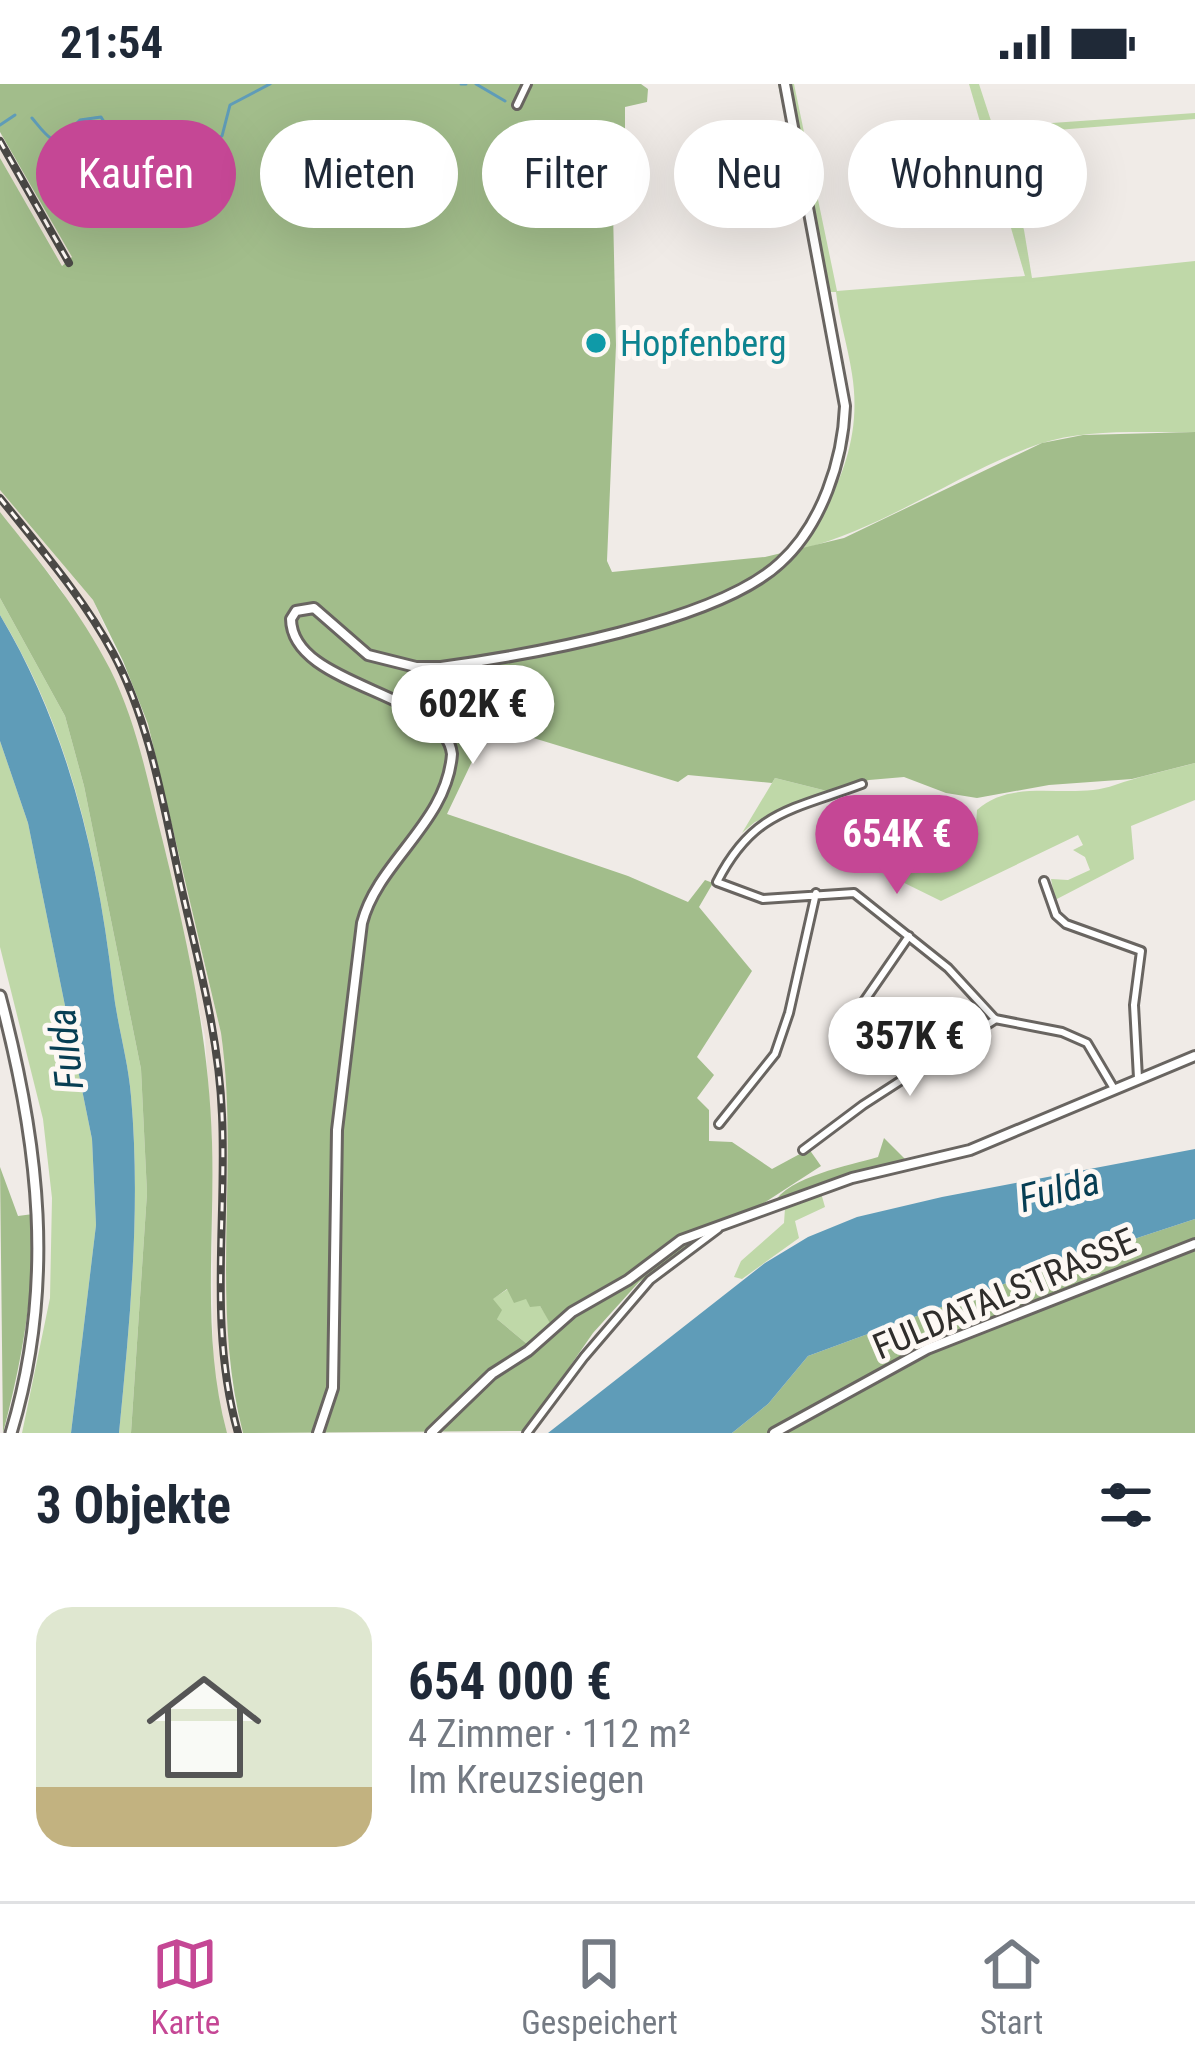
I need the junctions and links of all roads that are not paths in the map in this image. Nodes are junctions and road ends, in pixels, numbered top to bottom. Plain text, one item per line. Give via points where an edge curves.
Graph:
1 (527, 84) edge
2 (785, 84) edge
3 (517, 105) dead end
4 (862, 784) dead end
5 (1043, 881) dead end
6 (816, 893) junction
7 (909, 936) junction
8 (0, 996) edge
9 (996, 1019) junction
10 (838, 1039) dead end
11 (1195, 1056) edge
12 (1138, 1078) junction
13 (1113, 1087) junction
14 (719, 1124) dead end
15 (803, 1150) dead end
16 (720, 1226) junction
17 (1195, 1244) edge
18 (11, 1433) edge
19 (318, 1433) edge
20 (431, 1433) edge
21 (527, 1433) edge
22 (774, 1433) edge

1 - 3 street
2 - 19 street via 845,406 839,459 788,556 739,589 632,629 441,668 368,655 314,608 291,619 298,641 323,662 441,728 452,754 428,820 362,923 337,1130 333,1388
4 - 6 street via 760,823 742,837 717,882 764,899
5 - 12 street via 1066,924 1141,951
6 - 7 street via 854,892
6 - 14 street via 775,1054
7 - 9 street
7 - 10 street
8 - 18 main road via 38,1180 36,1312
9 - 13 street via 1087,1043
9 - 15 street
11 - 12 street
12 - 13 street
13 - 16 street via 991,1142 852,1178
16 - 20 street via 667,1247 572,1312 491,1373
16 - 21 street via 650,1280
17 - 22 street, FULDATALSTRASSE via 927,1348

